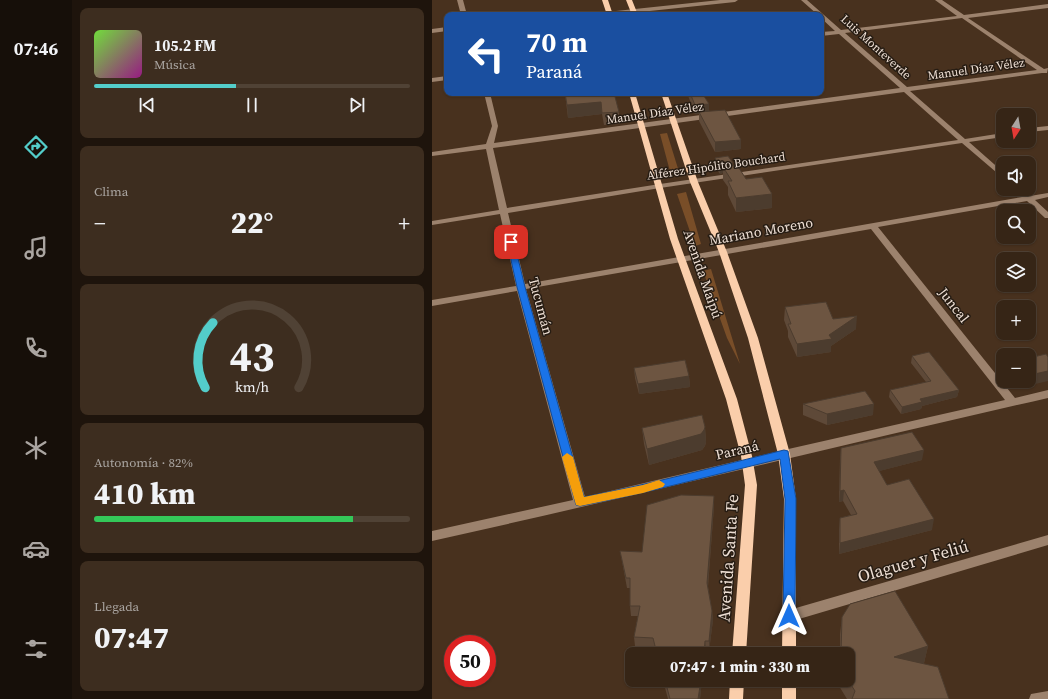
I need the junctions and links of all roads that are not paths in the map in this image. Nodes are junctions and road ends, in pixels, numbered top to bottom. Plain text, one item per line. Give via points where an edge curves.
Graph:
1 (460, 0) edge
2 (605, 0) edge
3 (629, 0) edge
4 (735, 0) edge
5 (804, 0) edge
6 (938, 0) edge
7 (1048, 6) edge
8 (463, 12) edge
9 (609, 12) edge
10 (634, 12) edge
11 (642, 12) edge
12 (818, 12) edge
13 (824, 17) edge
14 (962, 17) junction
15 (444, 29) edge
16 (432, 31) edge
17 (841, 32) junction
18 (824, 34) edge
19 (1046, 72) edge
20 (444, 78) edge
21 (432, 80) edge
22 (905, 90) junction
23 (488, 96) edge
24 (633, 96) edge
25 (665, 96) edge
26 (675, 122) junction
27 (643, 127) junction
28 (1048, 128) edge
29 (1036, 129) edge
30 (996, 135) edge
31 (963, 141) junction
32 (489, 146) junction
33 (432, 154) edge
34 (996, 170) edge
35 (694, 182) junction
36 (660, 186) junction
37 (1048, 195) edge
38 (1028, 198) junction
39 (504, 212) junction
40 (1048, 216) edge
41 (432, 223) edge
42 (873, 226) junction
43 (723, 252) junction
44 (681, 259) junction
45 (521, 287) junction
46 (432, 303) edge
47 (1048, 394) edge
48 (1012, 402) junction
49 (784, 454) junction
50 (748, 464) junction
51 (580, 502) junction
52 (432, 536) edge
53 (1048, 540) edge
54 (789, 616) junction
55 (739, 647) edge
56 (789, 647) edge
57 (737, 687) edge
58 (789, 687) edge
59 (1048, 698) edge
60 (736, 699) edge
61 (789, 699) edge
62 (1036, 699) edge

1 - 8 street
2 - 9 main road
3 - 10 main road
4 - 11 street
5 - 12 street, Luis Monteverde
6 - 14 street
7 - 14 street
13 - 17 street, Luis Monteverde
14 - 17 street
14 - 19 street
15 - 16 street
17 - 18 street
17 - 22 street, Luis Monteverde
19 - 22 street, Manuel Díaz Vélez
20 - 21 street
22 - 26 street, Manuel Díaz Vélez
22 - 31 street, Luis Monteverde
23 - 32 street, Tucumán via 495,126
24 - 27 main road, Avenida Maipú
25 - 26 main road, Avenida Maipú
26 - 27 street, Manuel Díaz Vélez
26 - 35 main road, Avenida Maipú
27 - 32 street, Manuel Díaz Vélez
27 - 36 main road, Avenida Maipú
28 - 29 street
30 - 31 street, Alférez Hipólito Bouchard
31 - 34 street, Luis Monteverde
31 - 35 street, Alférez Hipólito Bouchard
32 - 33 street, Manuel Díaz Vélez
32 - 39 street, Tucumán
35 - 36 street, Alférez Hipólito Bouchard
35 - 43 main road, Avenida Maipú
36 - 39 street, Alférez Hipólito Bouchard
36 - 44 main road, Avenida Maipú
37 - 38 street, Mariano Moreno
38 - 40 street
38 - 42 street, Mariano Moreno
39 - 41 street, Alférez Hipólito Bouchard
39 - 45 street, Tucumán
42 - 43 street, Mariano Moreno
42 - 48 street, Juncal
43 - 44 street, Mariano Moreno
43 - 49 main road, Avenida Maipú via 753,338
44 - 45 street, Mariano Moreno
44 - 50 main road, Avenida Maipú via 739,422
45 - 46 street, Mariano Moreno
45 - 51 street, Tucumán
47 - 48 street, Paraná
48 - 49 street, Paraná
49 - 50 street, Paraná
49 - 54 main road via 790,499
50 - 51 street, Paraná
50 - 55 main road, Avenida Santa Fe via 751,485
51 - 52 street, Paraná
53 - 54 street, Olaguer y Feliú
54 - 56 main road
57 - 60 main road
58 - 61 main road
59 - 62 street

